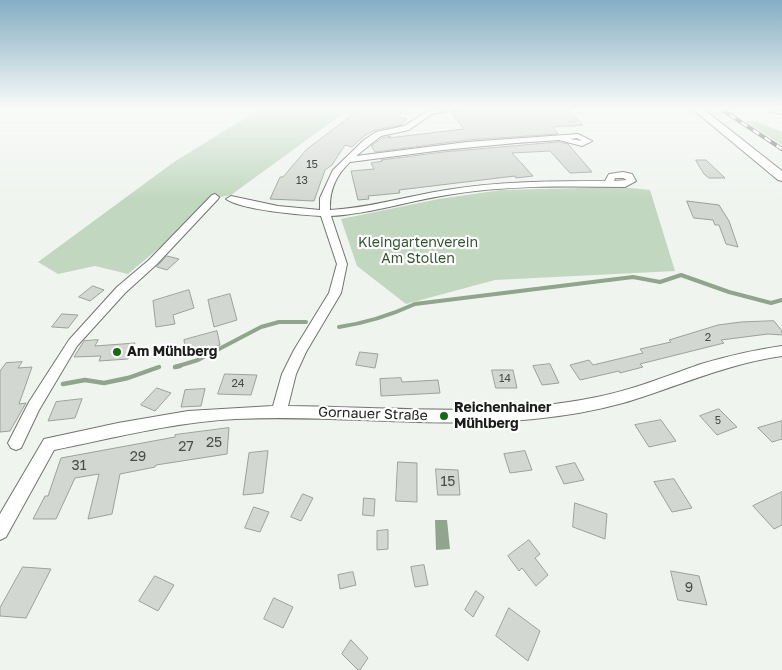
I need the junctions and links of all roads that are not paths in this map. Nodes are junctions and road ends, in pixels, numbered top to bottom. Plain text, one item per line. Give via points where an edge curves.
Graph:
1 (373, 138) edge
2 (554, 138) edge
3 (735, 138) edge
4 (348, 160) junction
5 (782, 177) edge
6 (608, 184) dead end
7 (215, 197) dead end
8 (231, 199) dead end
9 (325, 213) junction
10 (782, 351) edge
11 (278, 412) junction
12 (16, 443) dead end
13 (0, 531) edge

1 - 4 street
2 - 4 street via 443,146
3 - 5 main road
4 - 9 street via 330,182
6 - 9 street via 460,190
7 - 12 street via 153,262 121,290 73,343 34,406
8 - 9 street via 272,209
9 - 11 street via 342,264 335,293 300,350
10 - 11 street, Gornauer Straße via 748,355 616,399 572,408 418,417
11 - 13 street, Gornauer Straße via 233,413 163,421 49,444

